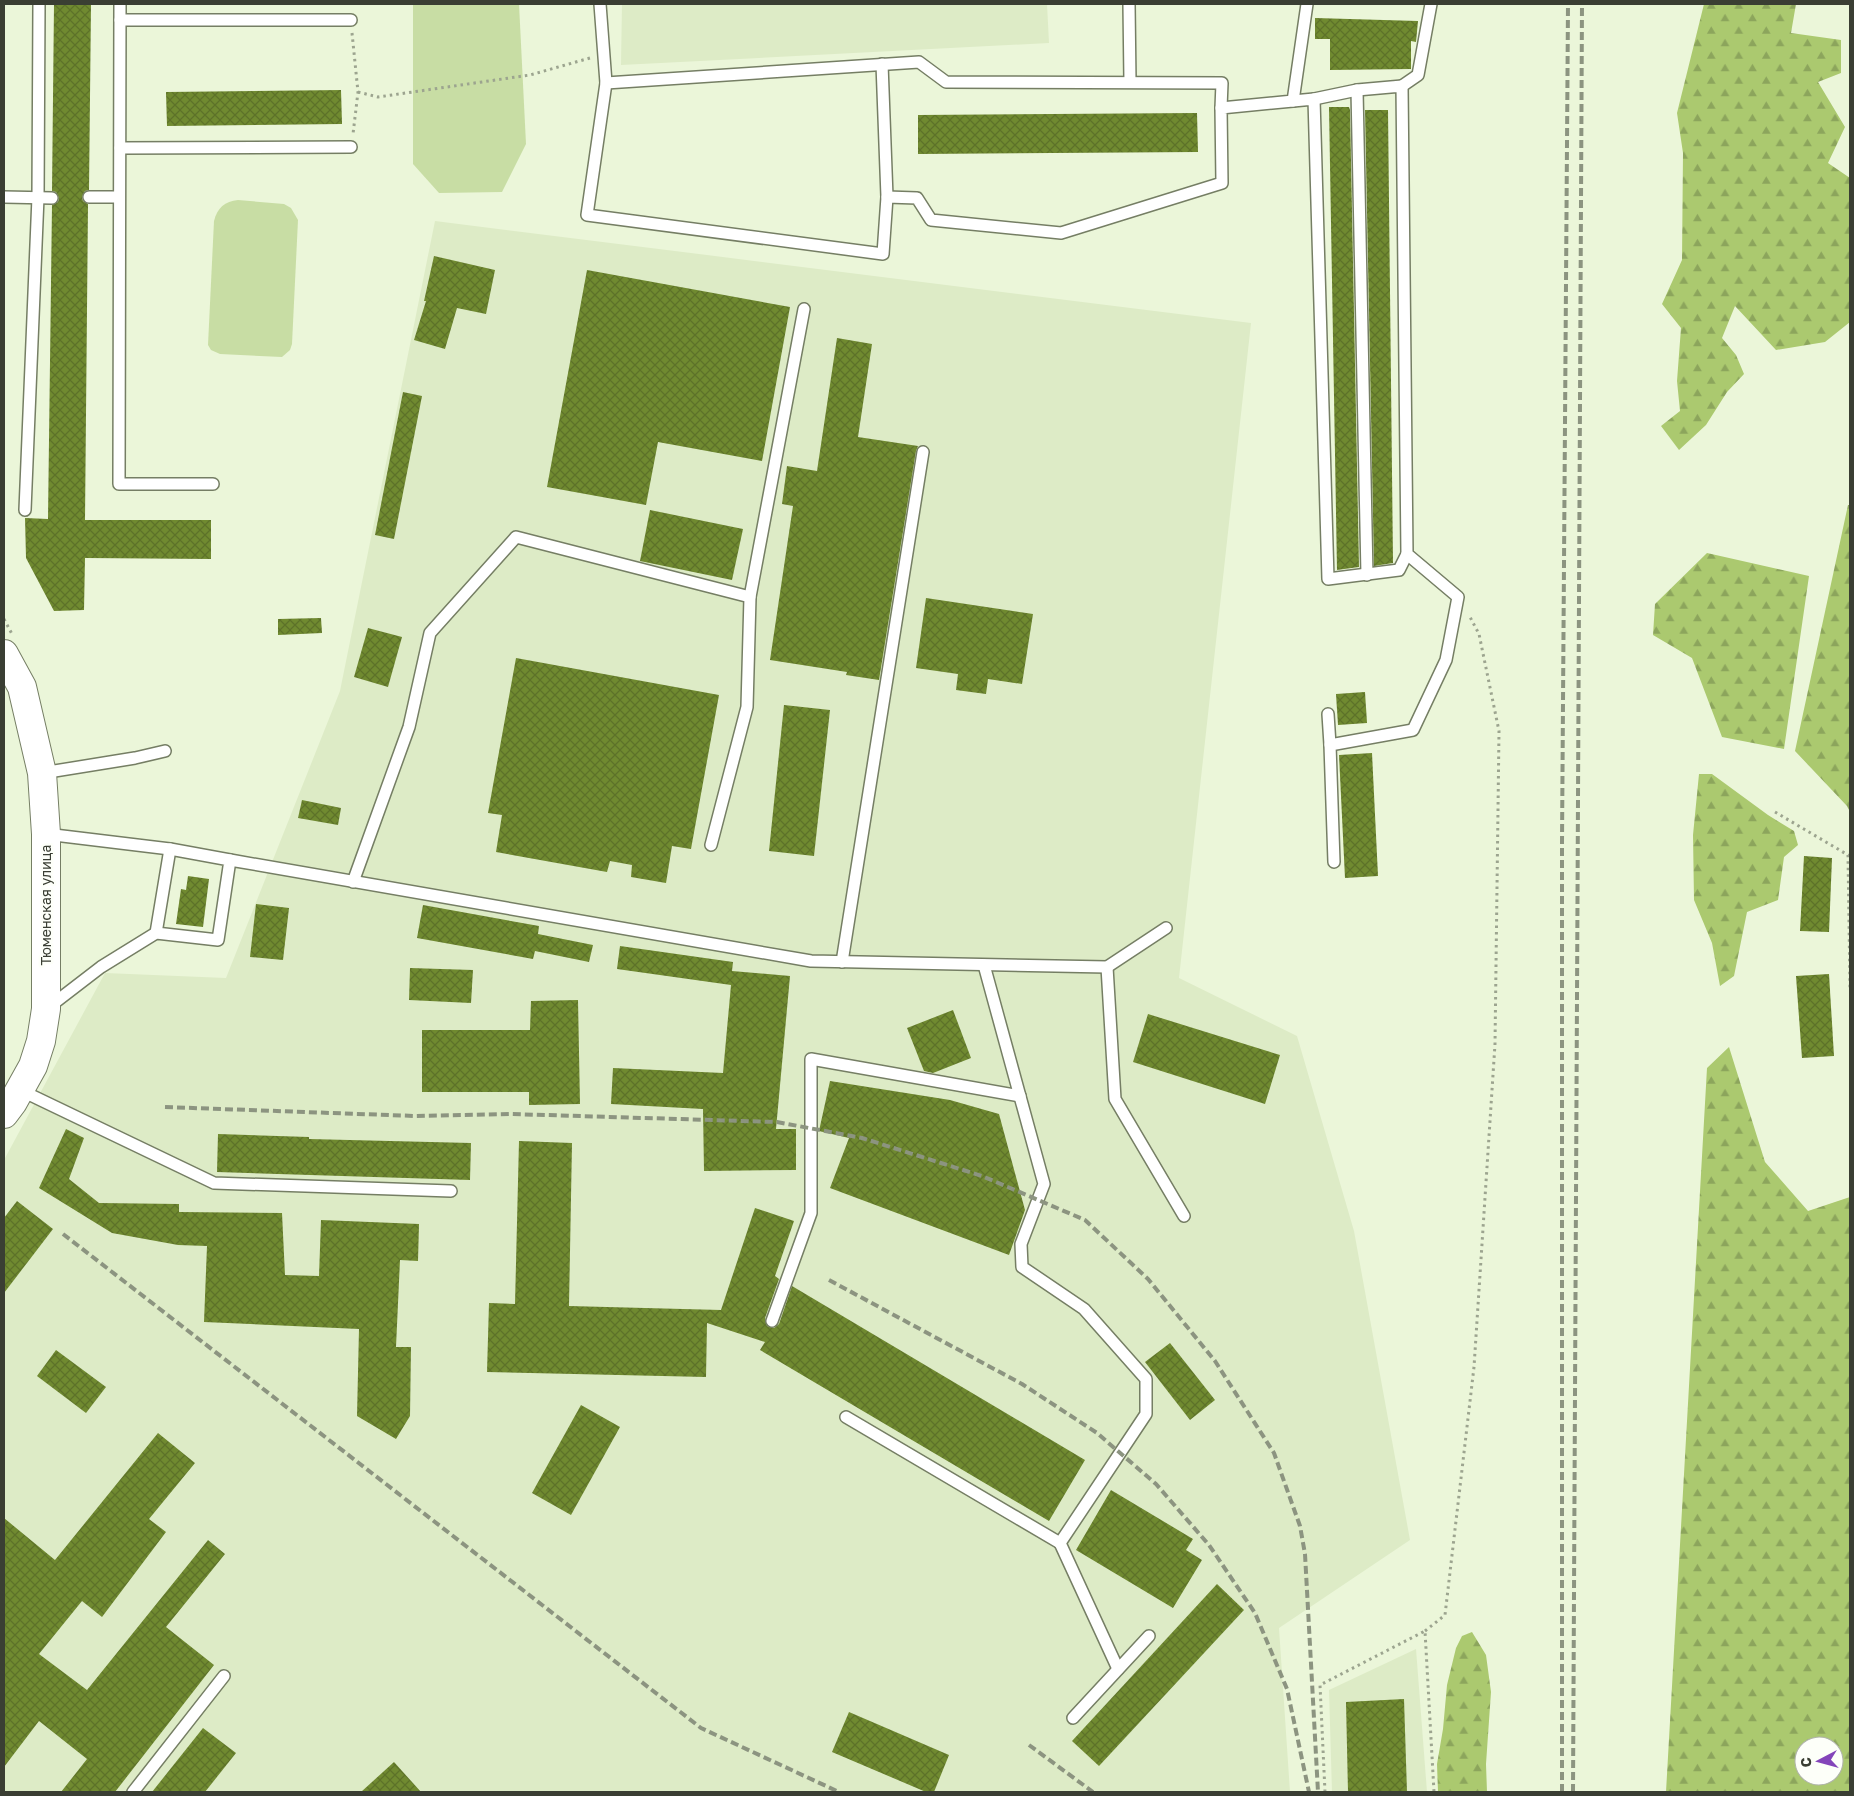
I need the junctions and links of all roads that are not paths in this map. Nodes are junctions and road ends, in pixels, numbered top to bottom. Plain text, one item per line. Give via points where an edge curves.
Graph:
1 (39, 4) edge
2 (120, 4) edge
3 (600, 4) edge
4 (1129, 4) edge
5 (1307, 4) edge
6 (1431, 4) edge
7 (120, 20) junction
8 (351, 20) road end
9 (882, 64) junction
10 (1130, 82) junction
11 (606, 83) junction
12 (1402, 86) junction
13 (1357, 90) junction
14 (1314, 99) junction
15 (1294, 101) junction
16 (1221, 108) junction
17 (351, 147) road end
18 (120, 148) junction
19 (4, 197) edge
20 (38, 197) junction
21 (88, 197) dead end
22 (119, 197) junction
23 (887, 197) junction
24 (52, 198) dead end
25 (804, 309) dead end
26 (923, 452) dead end
27 (213, 484) dead end
28 (25, 510) dead end
29 (1407, 554) junction
30 (1367, 575) junction
31 (750, 597) junction
32 (4, 654) edge
33 (1328, 714) dead end
34 (1330, 745) junction
35 (164, 751) dead end
36 (42, 773) junction
37 (46, 834) junction
38 (711, 845) dead end
39 (170, 849) junction
40 (230, 860) junction
41 (1334, 862) dead end
42 (352, 882) junction
43 (1166, 928) dead end
44 (156, 933) junction
45 (842, 962) junction
46 (984, 965) junction
47 (1107, 967) junction
48 (46, 1010) junction
49 (20, 1090) junction
50 (1020, 1096) junction
51 (4, 1114) edge
52 (451, 1191) dead end
53 (1184, 1216) dead end
54 (772, 1321) dead end
55 (846, 1417) dead end
56 (1060, 1543) junction
57 (1149, 1636) dead end
58 (1118, 1668) junction
59 (224, 1676) dead end
60 (1073, 1718) dead end
61 (133, 1792) edge

1 - 20 lane
2 - 7 lane
3 - 11 lane
4 - 10 lane
5 - 15 lane
6 - 12 lane via 1418,75
7 - 8 lane
7 - 18 lane
9 - 10 lane via 919,62 946,82
9 - 11 lane
9 - 23 lane
10 - 16 lane via 1222,83
11 - 23 lane via 587,214 883,254
12 - 13 lane
12 - 29 lane
13 - 14 lane
13 - 30 lane
14 - 15 lane
14 - 30 lane via 1328,579
15 - 16 lane
16 - 23 lane via 1222,183 1061,233 931,220 917,198
17 - 18 lane
18 - 22 lane
19 - 20 lane
20 - 24 lane
20 - 28 lane
21 - 22 lane
22 - 27 lane via 119,484
25 - 31 lane
26 - 45 lane
29 - 30 lane via 1399,570
29 - 34 lane via 1458,597 1446,660 1413,730
31 - 38 lane via 747,707
31 - 42 lane via 516,537 430,633 408,727
32 - 36 main road, Тюменская улица via 22,688
33 - 34 lane
34 - 41 lane
35 - 36 lane
36 - 37 main road, Тюменская улица
37 - 39 lane
37 - 48 main road, Тюменская улица
39 - 40 lane
39 - 44 lane
40 - 42 lane
40 - 44 lane via 218,940
42 - 45 lane via 811,961
43 - 47 lane
44 - 48 lane via 101,967
45 - 46 lane
46 - 47 lane
46 - 50 lane
47 - 53 lane via 1115,1100
48 - 49 main road, Тюменская улица via 33,1066
49 - 51 main road, Тюменская улица
49 - 52 lane via 214,1183
50 - 54 lane via 811,1059 811,1213
50 - 56 lane via 1044,1184 1021,1244 1022,1266 1084,1309 1146,1379 1146,1414
55 - 56 lane
56 - 58 lane
57 - 58 lane
58 - 60 lane
59 - 61 lane

